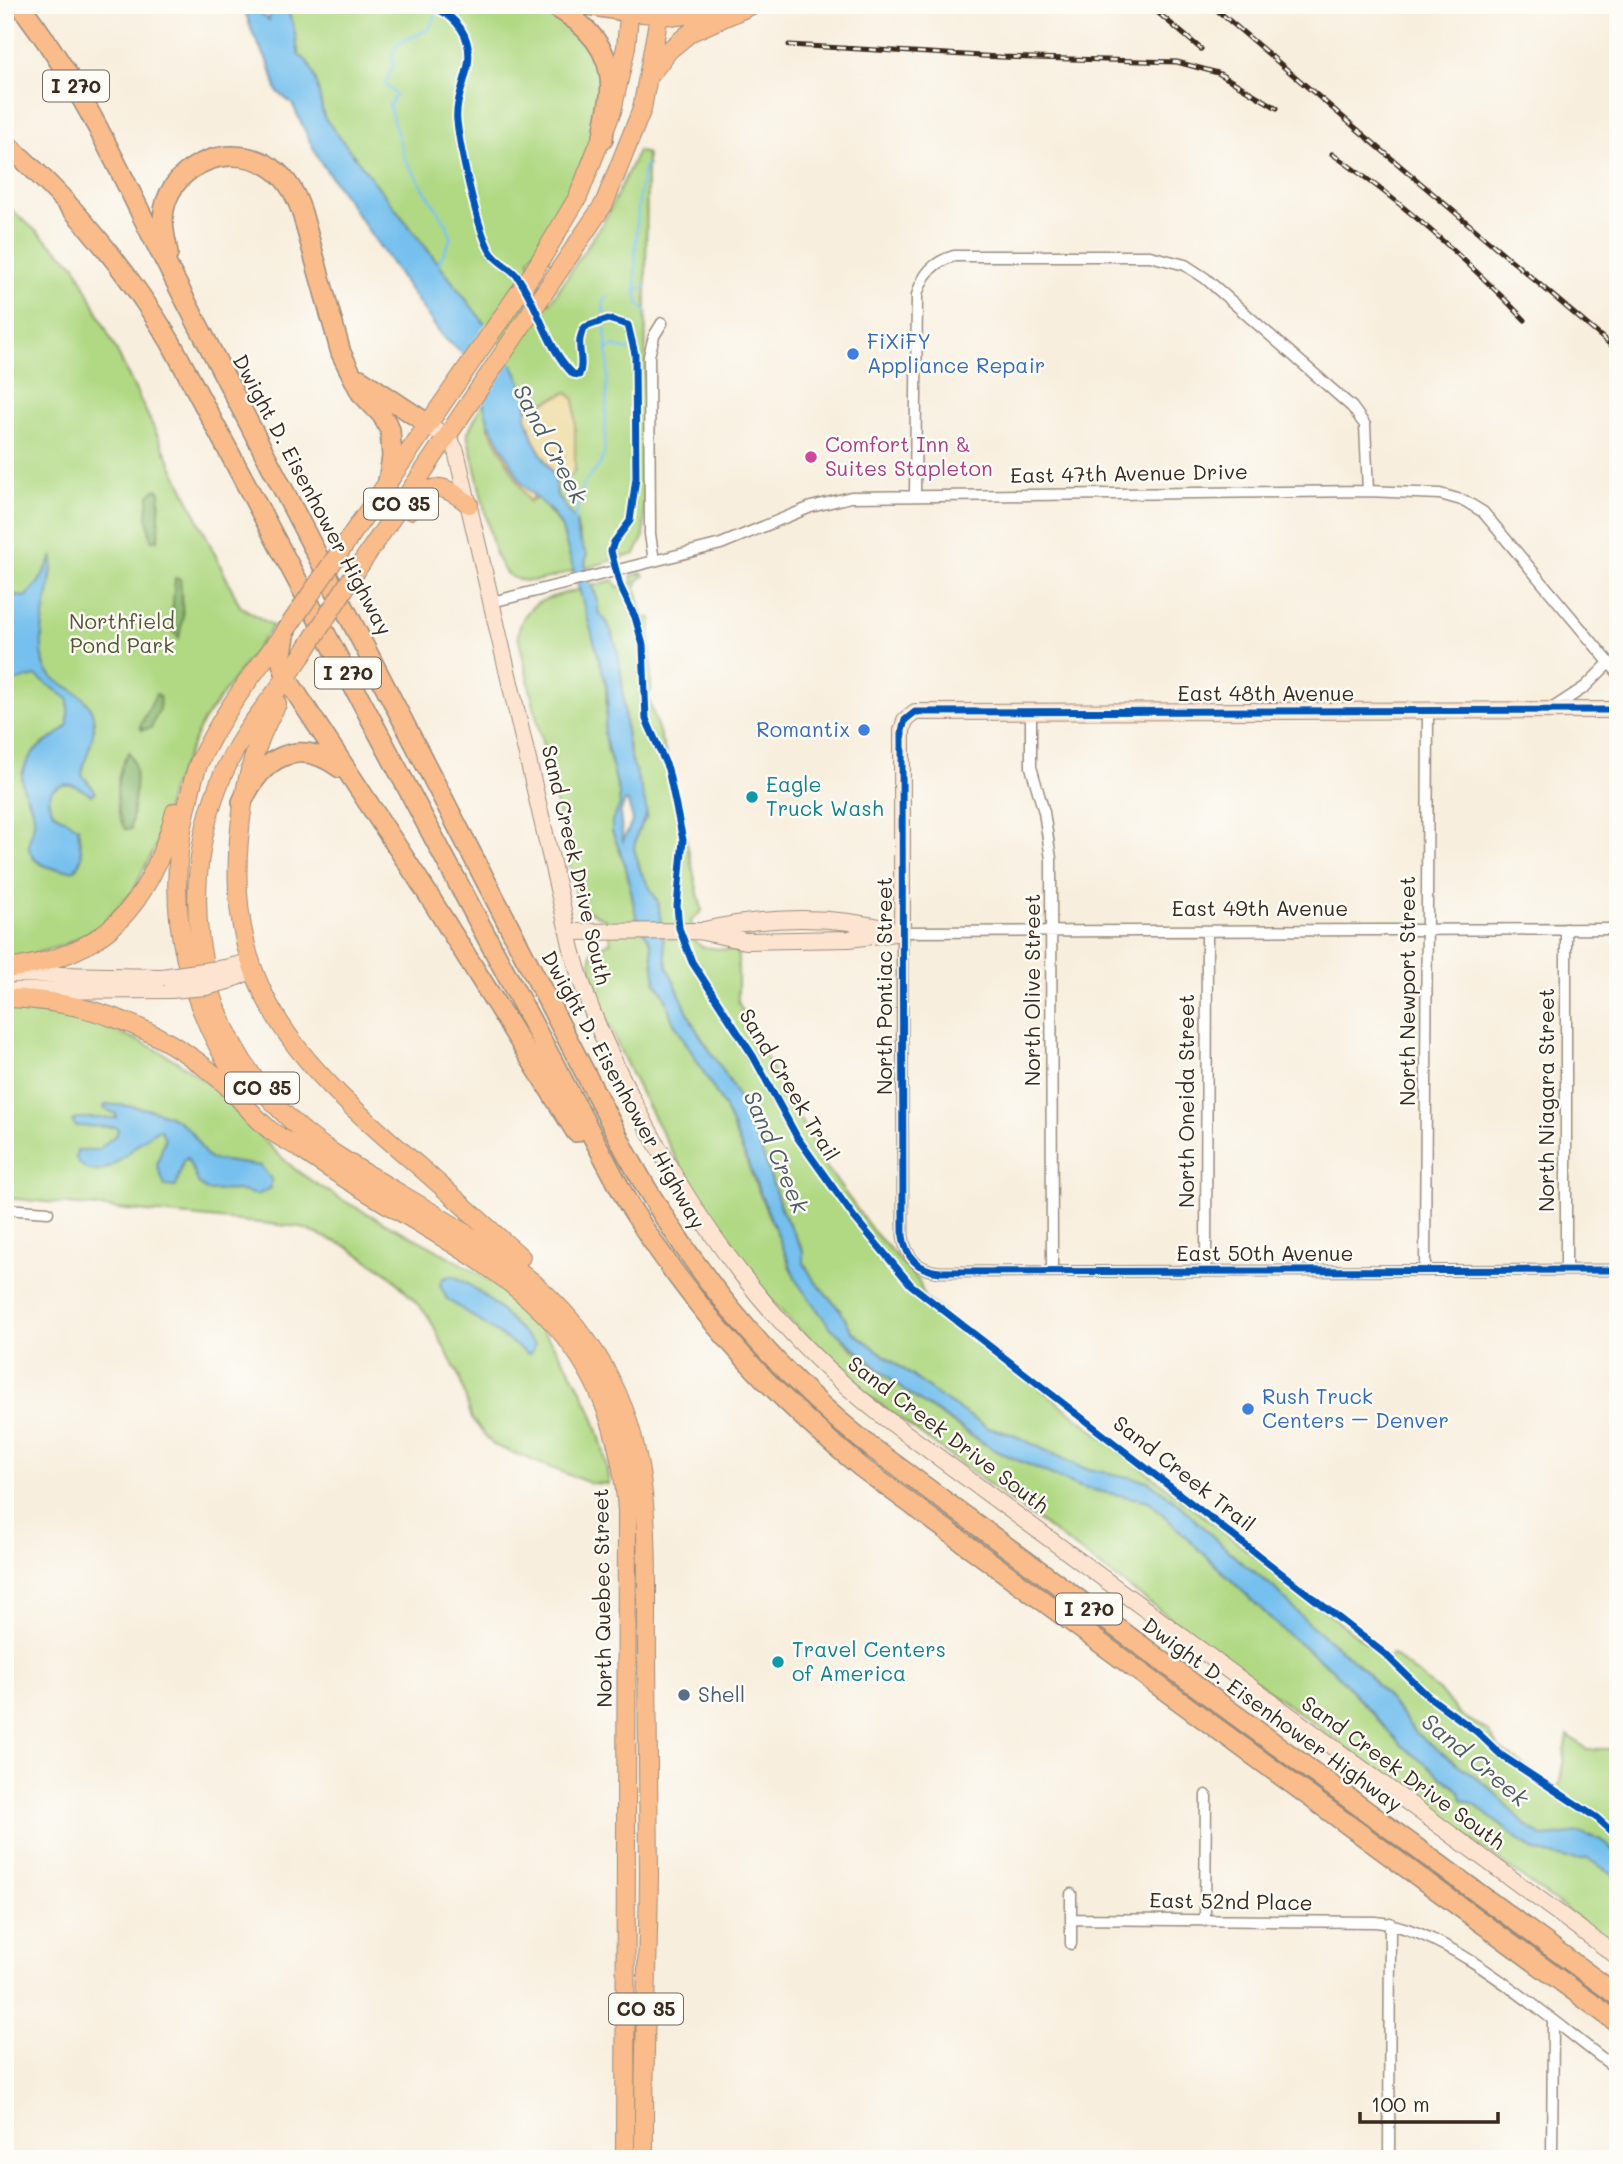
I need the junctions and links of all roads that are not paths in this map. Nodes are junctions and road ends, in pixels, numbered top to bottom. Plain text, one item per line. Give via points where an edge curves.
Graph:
1 (20, 5) edge
2 (552, 5) edge
3 (587, 5) edge
4 (738, 5) edge
5 (752, 5) edge
6 (630, 9) edge
7 (660, 10) edge
8 (651, 74) junction
9 (603, 139) junction
10 (5, 143) edge
11 (172, 275) junction
12 (662, 323) dead end
13 (348, 370) junction
14 (428, 424) junction
15 (447, 438) junction
16 (388, 481) junction
17 (1367, 491) junction
18 (915, 496) junction
19 (469, 504) junction
20 (654, 561) junction
21 (358, 575) junction
22 (492, 602) junction
23 (286, 630) junction
24 (1608, 664) junction
25 (1618, 673) edge
26 (286, 679) junction
27 (1550, 710) junction
28 (1618, 710) edge
29 (1031, 711) junction
30 (915, 712) joint
31 (1428, 712) junction
32 (347, 773) junction
33 (193, 778) junction
34 (243, 802) junction
35 (902, 899) junction
36 (866, 923) junction
37 (1427, 929) junction
38 (1566, 929) junction
39 (1618, 929) edge
40 (698, 931) junction
41 (1052, 931) junction
42 (1207, 931) junction
43 (568, 932) junction
44 (902, 932) junction
45 (252, 965) junction
46 (5, 969) edge
47 (5, 974) edge
48 (167, 984) junction
49 (5, 991) edge
50 (5, 998) edge
51 (299, 1148) junction
52 (5, 1209) edge
53 (48, 1212) dead end
54 (647, 1233) junction
55 (915, 1263) joint
56 (1566, 1270) junction
57 (1618, 1270) edge
58 (1052, 1271) junction
59 (1206, 1271) junction
60 (1425, 1271) junction
61 (605, 1369) junction
62 (1206, 1795) dead end
63 (1071, 1894) dead end
64 (1071, 1919) junction
65 (1206, 1921) junction
66 (1390, 1923) junction
67 (1071, 1944) dead end
68 (1618, 1956) edge
69 (1618, 1996) edge
70 (1553, 2022) junction
71 (1618, 2024) edge
72 (1618, 2070) edge
73 (624, 2155) edge
74 (644, 2159) edge
75 (1389, 2159) edge
76 (1552, 2159) edge

1 - 11 highway, Dwight D. Eisenhower Highway / I 270 via 92,113
2 - 9 highway via 587,29 606,59 610,90
3 - 6 highway
4 - 7 main road via 702,14
5 - 8 main road via 682,37
6 - 7 main road
6 - 9 main road, CO 35 via 621,70
7 - 8 main road, CO 35
8 - 15 main road, CO 35 via 624,160 604,204
9 - 14 main road, CO 35 via 578,197 534,271
10 - 54 highway, Dwight D. Eisenhower Highway / I 270 via 104,246 170,341
11 - 13 highway via 163,219 175,186 194,166 212,159 242,157 264,163 282,176 299,202
11 - 69 highway, Dwight D. Eisenhower Highway / I 270 via 599,1102 659,1211 725,1304 793,1379 871,1447
12 - 20 street via 649,356
13 - 14 highway
13 - 16 highway via 390,430
14 - 15 main road
14 - 16 main road, CO 35
15 - 19 main road, Sand Creek Drive South via 456,451
15 - 21 main road, CO 35
16 - 23 main road, CO 35, bridge
17 - 18 street, East 47th Avenue Drive
17 - 18 street via 1365,425 1352,407 1185,265 1150,256 954,256 934,265 917,295
17 - 24 street, East 47th Avenue Drive via 1440,494 1474,506 1495,524
18 - 20 street, East 47th Avenue Drive via 864,496 823,503 749,535
19 - 21 main road via 444,488 425,492
19 - 22 main road, Sand Creek Drive South
20 - 22 street, East 47th Avenue Drive
21 - 26 main road, CO 35, bridge
22 - 43 main road, Sand Creek Drive South
23 - 26 highway via 281,660
23 - 33 main road, CO 35 via 223,718
24 - 25 street, East 47th Avenue Drive
24 - 27 street via 1585,687
26 - 32 highway
26 - 34 main road via 254,751
26 - 61 main road, CO 35 via 271,694 224,771 202,848 197,930 204,975 223,1026 254,1078 300,1129 522,1270 565,1313
27 - 28 main road, East 48th Avenue
27 - 31 main road, East 48th Avenue
29 - 30 main road, East 48th Avenue
29 - 31 main road, East 48th Avenue
29 - 41 street, North Olive Street via 1031,767 1050,845
30 - 35 main road, North Pontiac Street via 905,720 902,731
31 - 37 street, North Newport Street
32 - 34 highway via 312,755 285,756 260,769
32 - 54 highway via 431,899 616,1198
33 - 46 main road via 178,801 153,876 123,918 78,951
33 - 51 main road, CO 35 via 177,876 188,976 202,1017 228,1066 250,1098
34 - 45 main road via 238,882
35 - 36 main road via 891,916
35 - 44 main road, North Pontiac Street
36 - 40 main road, East 49th Avenue via 838,918 743,921
36 - 44 main road, East 49th Avenue
37 - 38 street, East 49th Avenue
37 - 42 street, East 49th Avenue
37 - 60 street, North Newport Street
38 - 39 street, East 49th Avenue
38 - 56 street, North Niagara Street
40 - 43 main road, East 49th Avenue
40 - 44 main road, East 49th Avenue via 746,941 860,938
41 - 42 street, East 49th Avenue
41 - 44 street, East 49th Avenue
41 - 58 street, North Olive Street
42 - 59 street, North Oneida Street
43 - 68 main road, Sand Creek Drive South via 580,981 600,1032 681,1189 736,1271 818,1361 892,1424
44 - 55 street, North Pontiac Street via 903,1236 904,1248
45 - 48 main road, bridge
45 - 61 main road via 276,1017 306,1063 364,1121 556,1288 600,1345
47 - 48 main road
48 - 49 main road
50 - 51 main road via 85,1008 153,1033 202,1065 270,1130
51 - 73 main road, North Quebec Street / CO 35 via 517,1286 573,1349 608,1415 627,1511
52 - 53 street
54 - 71 highway, Dwight D. Eisenhower Highway / I 270 via 724,1337 826,1439
55 - 58 street, East 50th Avenue via 940,1272
56 - 57 street, East 50th Avenue
56 - 60 street, East 50th Avenue
58 - 59 street, East 50th Avenue
59 - 60 street, East 50th Avenue
61 - 74 main road, North Quebec Street / CO 35 via 632,1434 644,1506 649,1875
62 - 65 street
63 - 64 street
64 - 65 street, East 52nd Place
64 - 67 street
65 - 66 street, East 52nd Place
66 - 70 street via 1443,1944
66 - 75 street
70 - 72 street
70 - 76 street

